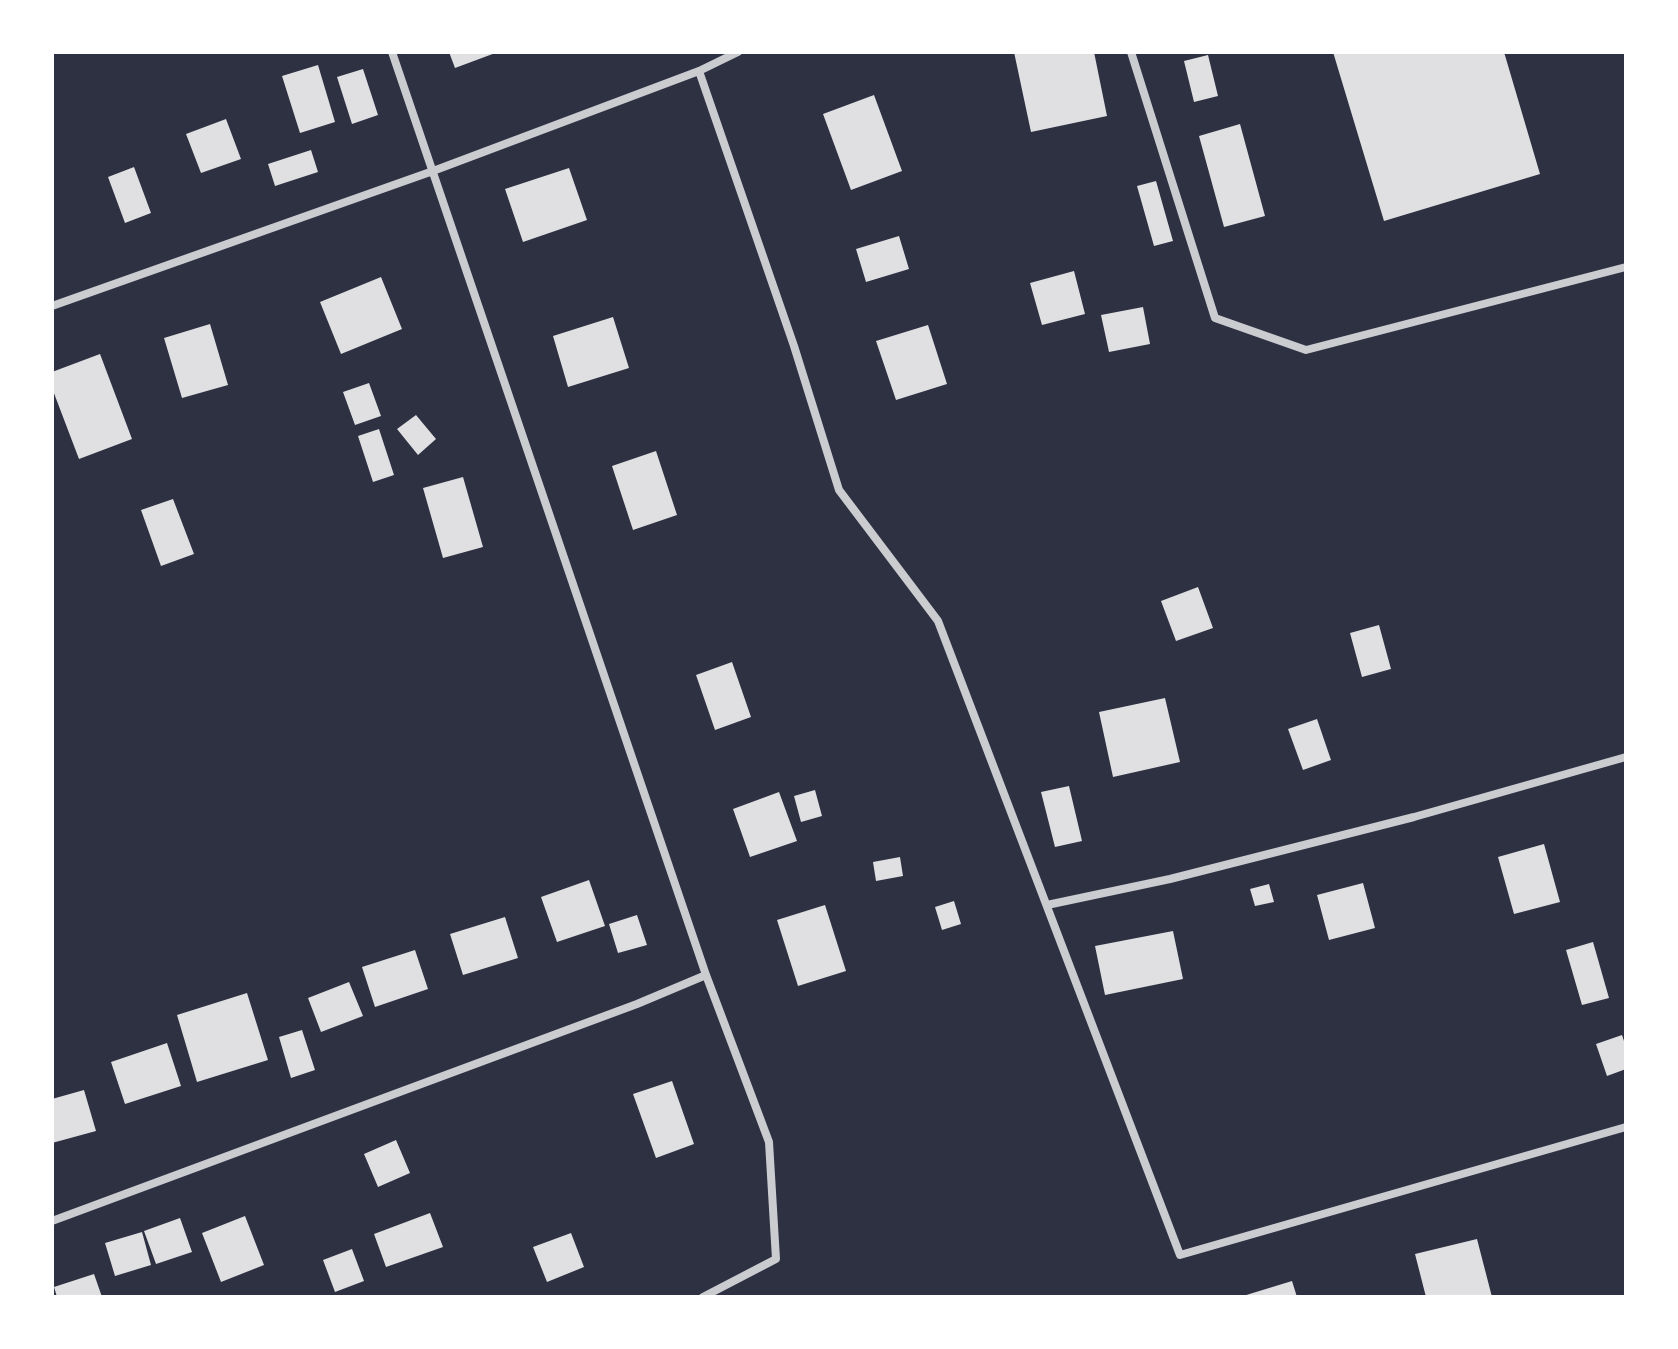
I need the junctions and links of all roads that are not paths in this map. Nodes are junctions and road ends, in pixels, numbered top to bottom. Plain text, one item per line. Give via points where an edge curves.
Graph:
1 (392, 52) edge
2 (1131, 52) edge
3 (732, 53) edge
4 (699, 71) junction
5 (433, 171) junction
6 (1626, 267) edge
7 (52, 306) edge
8 (1626, 757) edge
9 (1047, 905) junction
10 (706, 975) junction
11 (1626, 1127) edge
12 (52, 1221) edge
13 (703, 1297) edge

1 - 5 street
2 - 6 street via 1215,318 1306,350
3 - 4 street
4 - 5 street
4 - 9 street via 839,490 938,621
5 - 7 street
5 - 10 street
8 - 9 street via 1414,817
9 - 11 street via 1180,1255
10 - 12 street
10 - 13 street via 769,1142 776,1259

